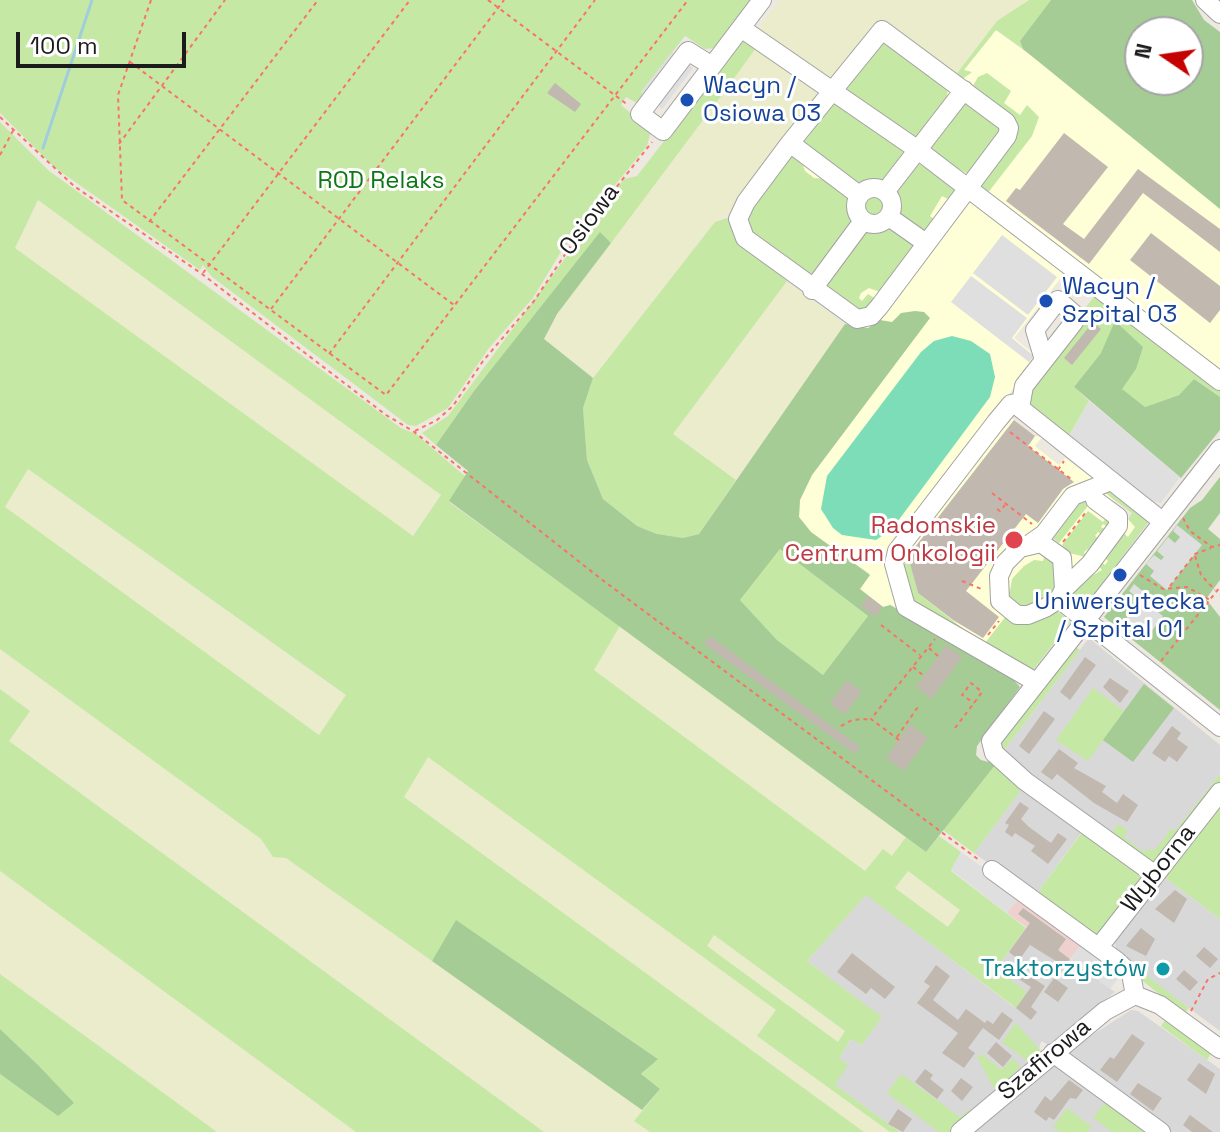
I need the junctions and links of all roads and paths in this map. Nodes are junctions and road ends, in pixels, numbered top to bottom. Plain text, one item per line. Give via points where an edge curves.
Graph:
1 (151, 0) edge
2 (225, 0) edge
3 (318, 0) edge
4 (410, 0) edge
5 (488, 0) edge
6 (504, 0) edge
7 (595, 0) edge
8 (688, 0) edge
9 (762, 0) edge
10 (1205, 0) edge
11 (498, 7) junction
12 (1220, 14) edge
13 (741, 28) junction
14 (556, 51) junction
15 (129, 61) junction
16 (712, 66) junction
17 (161, 84) junction
18 (964, 90) junction
19 (831, 91) junction
20 (615, 96) junction
21 (623, 101) dead end
22 (0, 117) edge
23 (14, 129) junction
24 (220, 129) junction
25 (663, 131) junction
26 (790, 143) junction
27 (119, 144) junction
28 (918, 150) junction
29 (0, 155) edge
30 (279, 173) junction
31 (967, 190) junction
32 (885, 192) junction
33 (859, 195) junction
34 (889, 217) junction
35 (339, 218) junction
36 (863, 221) junction
37 (149, 222) junction
38 (926, 243) junction
39 (397, 262) junction
40 (209, 266) junction
41 (202, 274) junction
42 (1097, 287) junction
43 (812, 290) junction
44 (456, 306) junction
45 (269, 311) junction
46 (328, 355) junction
47 (1220, 381) edge
48 (1018, 403) junction
49 (996, 422) junction
50 (413, 431) junction
51 (1220, 449) edge
52 (1066, 459) dead end
53 (1058, 469) junction
54 (1111, 481) junction
55 (1076, 482) dead end
56 (1095, 500) joint
57 (1004, 501) dead end
58 (997, 509) dead end
59 (1167, 515) junction
60 (1031, 543) junction
61 (1220, 545) edge
62 (1212, 547) junction
63 (1061, 552) junction
64 (1195, 554) junction
65 (1090, 564) junction
66 (1135, 570) dead end
67 (962, 581) dead end
68 (1169, 587) junction
69 (1220, 587) edge
70 (997, 588) junction
71 (1216, 591) junction
72 (1061, 594) junction
73 (1210, 600) junction
74 (1007, 609) junction
75 (1085, 619) junction
76 (881, 625) dead end
77 (935, 638) dead end
78 (928, 648) junction
79 (978, 649) junction
80 (921, 656) junction
81 (938, 656) dead end
82 (1158, 665) dead end
83 (912, 667) junction
84 (924, 676) dead end
85 (1036, 682) junction
86 (974, 703) junction
87 (920, 704) dead end
88 (871, 719) junction
89 (841, 726) dead end
90 (1220, 727) edge
91 (955, 728) dead end
92 (1220, 792) edge
93 (992, 870) joint
94 (1154, 874) junction
95 (1099, 947) junction
96 (1220, 973) edge
97 (1135, 995) junction
98 (1183, 1022) junction
99 (1220, 1049) edge
100 (1053, 1053) junction
101 (971, 1129) edge
102 (1161, 1132) edge

1 - 15 path
2 - 17 path
3 - 24 path
4 - 30 path
5 - 11 path
6 - 11 path
7 - 14 path
8 - 20 path
9 - 13 street
10 - 12 street
11 - 14 path
11 - 35 path
13 - 16 street
13 - 19 street
14 - 20 path
14 - 39 path
15 - 17 path
15 - 27 path via 118,95
16 - 25 street
16 - 25 street via 688,51 640,114
17 - 24 path
17 - 27 path
18 - 19 street via 882,30
18 - 28 street
18 - 31 street via 1009,128
19 - 26 street
19 - 28 street
20 - 21 path
20 - 44 path
22 - 23 path
23 - 29 path
23 - 41 path via 74,186
24 - 30 path
24 - 37 path
25 - 50 path, Osiowa via 622,177 453,406
26 - 33 street
26 - 43 street via 743,207 738,224 745,238
27 - 37 path via 122,200
28 - 31 street
28 - 32 street
30 - 35 path
30 - 40 path
31 - 38 street
31 - 42 street
32 - 33 street via 874,188
32 - 34 street via 891,201
33 - 36 street via 856,210
34 - 36 street via 877,224
34 - 38 street
35 - 39 path
35 - 45 path
36 - 43 street
37 - 40 path
38 - 43 street via 879,307 864,319 849,317
39 - 44 path
39 - 46 path
40 - 41 path
40 - 45 path
41 - 50 path
42 - 47 street
42 - 48 street via 1074,314 1058,300 1035,330 1044,360
44 - 46 path via 386,395
45 - 46 path
48 - 49 street
48 - 54 street via 1028,418
49 - 53 path
49 - 79 street via 894,560 906,607
50 - 93 path via 605,582
51 - 59 street
52 - 53 path
53 - 55 path
54 - 59 street
54 - 60 street via 1073,496
56 - 63 path
56 - 65 street via 1119,523
57 - 58 path
59 - 62 path
59 - 75 street
60 - 63 street
60 - 70 street via 1005,563
61 - 62 path
62 - 64 path
63 - 65 street
63 - 72 street
64 - 68 path
64 - 71 path via 1201,575
65 - 72 street
66 - 68 path via 1163,589
67 - 70 path via 980,591
68 - 73 path via 1187,587
69 - 71 path
70 - 74 street
71 - 73 path
72 - 74 street via 1028,615
72 - 75 street
73 - 82 path
74 - 79 path
75 - 85 street
75 - 90 street
76 - 80 path
77 - 78 path
78 - 80 path
78 - 81 path
79 - 85 street
80 - 83 path
83 - 84 path
83 - 88 path
85 - 94 street via 994,736 993,751 1025,781
86 - 86 path via 982,692 971,683 962,695
86 - 91 path
87 - 88 path via 898,739
88 - 89 path
92 - 94 street, Wyborna
93 - 95 street
94 - 95 street, Wyborna
95 - 97 street via 1131,974
96 - 98 path via 1212,975
97 - 98 street
97 - 100 street, Szafirowa via 1105,1011
98 - 99 street
100 - 101 street, Szafirowa
100 - 102 street

